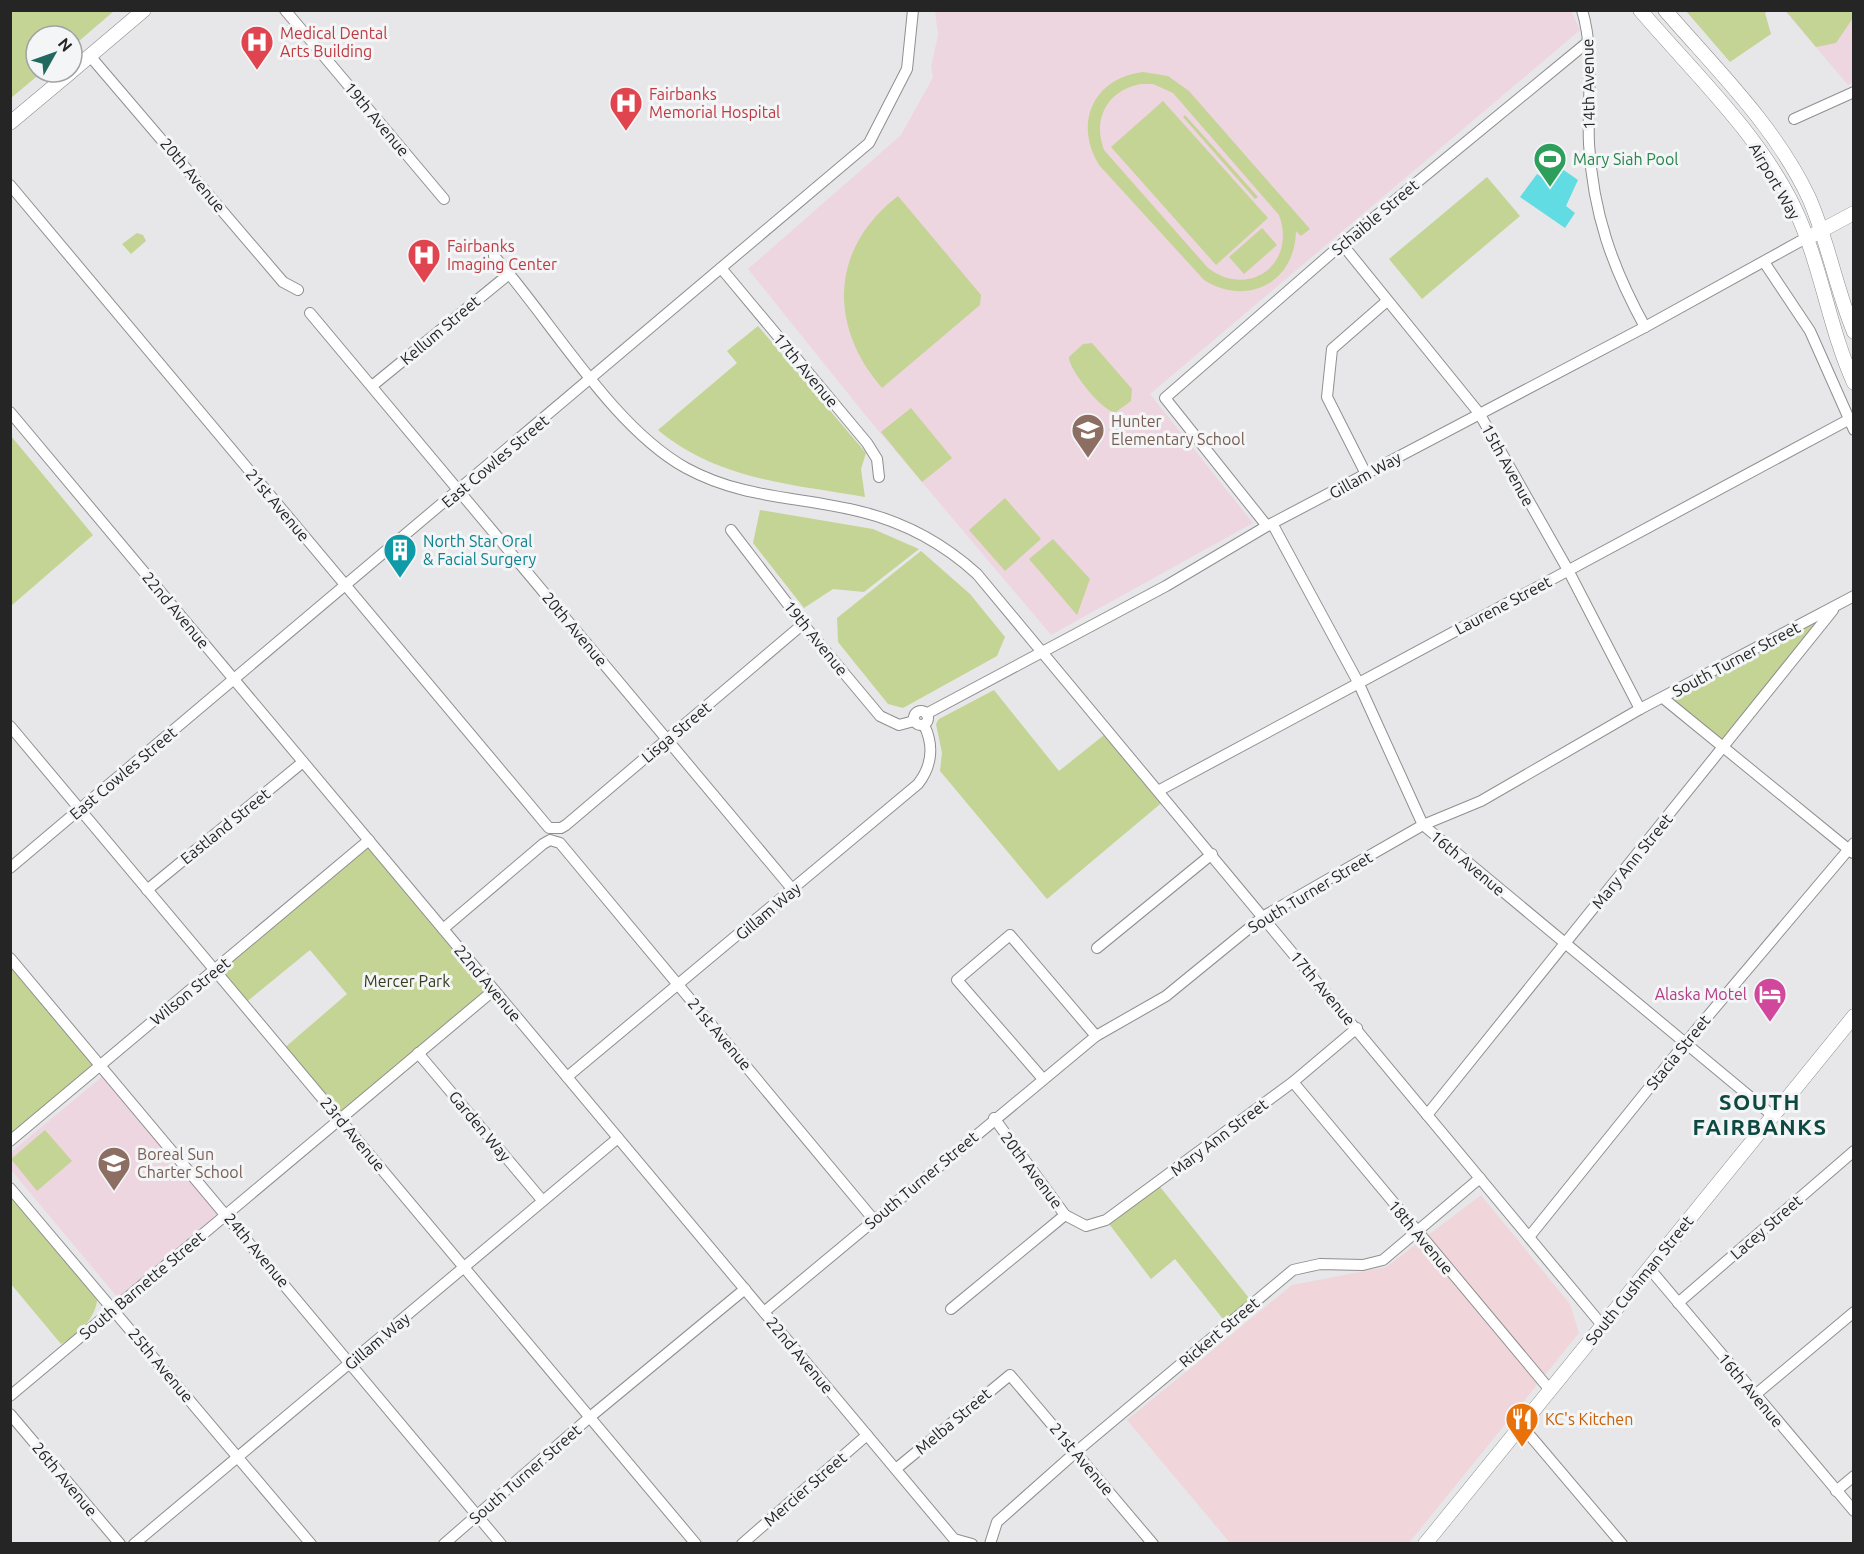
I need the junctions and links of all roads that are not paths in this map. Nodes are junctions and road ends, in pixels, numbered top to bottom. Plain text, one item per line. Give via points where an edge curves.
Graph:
1 (144, 10) edge
2 (285, 10) edge
3 (913, 10) edge
4 (1582, 10) edge
5 (1641, 10) edge
6 (1665, 10) edge
7 (1589, 41) junction
8 (90, 56) junction
9 (84, 61) edge
10 (57, 84) edge
11 (1854, 92) edge
12 (1794, 119) dead end
13 (10, 123) edge
14 (10, 185) edge
15 (444, 199) dead end
16 (1850, 218) edge
17 (1821, 230) junction
18 (1806, 238) junction
19 (1342, 244) junction
20 (494, 256) dead end
21 (1764, 262) junction
22 (721, 268) junction
23 (509, 274) junction
24 (298, 290) dead end
25 (1387, 302) junction
26 (310, 313) dead end
27 (1645, 327) junction
28 (1854, 332) edge
29 (592, 379) junction
30 (1854, 383) edge
31 (372, 386) junction
32 (1165, 398) joint
33 (10, 412) edge
34 (1479, 413) junction
35 (1851, 425) edge
36 (1366, 474) junction
37 (879, 477) dead end
38 (459, 491) junction
39 (1270, 525) junction
40 (731, 530) dead end
41 (1568, 570) junction
42 (346, 586) junction
43 (1854, 596) edge
44 (1835, 606) junction
45 (803, 624) junction
46 (1043, 651) junction
47 (234, 680) junction
48 (1358, 682) junction
49 (1663, 698) junction
50 (1640, 709) junction
51 (922, 720) junction
52 (10, 726) edge
53 (667, 740) junction
54 (1724, 747) junction
55 (303, 762) junction
56 (1158, 791) junction
57 (80, 808) junction
58 (545, 824) joint
59 (1423, 825) junction
60 (369, 840) junction
61 (1852, 848) edge
62 (1212, 854) junction
63 (10, 868) edge
64 (147, 890) junction
65 (793, 890) junction
66 (1264, 916) junction
67 (443, 929) junction
68 (1565, 943) junction
69 (1098, 948) dead end
70 (10, 958) edge
71 (216, 970) junction
72 (679, 984) junction
73 (494, 990) junction
74 (1854, 1016) edge
75 (1357, 1028) junction
76 (1096, 1036) junction
77 (1686, 1042) junction
78 (418, 1053) junction
79 (100, 1065) junction
80 (567, 1077) junction
81 (1043, 1079) junction
82 (1293, 1082) junction
83 (1427, 1115) junction
84 (1773, 1115) junction
85 (994, 1118) junction
86 (341, 1119) junction
87 (618, 1138) junction
88 (10, 1141) edge
89 (1854, 1151) edge
90 (1480, 1178) junction
91 (10, 1188) edge
92 (542, 1200) junction
93 (227, 1214) junction
94 (1065, 1215) junction
95 (874, 1220) junction
96 (1106, 1220) joint
97 (1417, 1233) junction
98 (1529, 1237) junction
99 (465, 1268) junction
100 (1649, 1268) junction
101 (745, 1289) junction
102 (1678, 1303) junction
103 (113, 1309) junction
104 (951, 1309) dead end
105 (764, 1312) junction
106 (1854, 1312) edge
107 (1602, 1325) junction
108 (351, 1363) junction
109 (1010, 1374) joint
110 (1550, 1390) junction
111 (1755, 1395) junction
112 (10, 1396) edge
113 (10, 1414) edge
114 (590, 1417) junction
115 (1521, 1425) junction
116 (867, 1435) junction
117 (1077, 1451) junction
118 (238, 1456) junction
119 (897, 1468) junction
120 (1854, 1476) edge
121 (1836, 1491) junction
122 (1854, 1511) edge
123 (478, 1516) junction
124 (120, 1544) edge
125 (134, 1544) edge
126 (311, 1544) edge
127 (444, 1544) edge
128 (501, 1544) edge
129 (696, 1544) edge
130 (742, 1544) edge
131 (972, 1544) edge
132 (990, 1544) edge
133 (1153, 1544) edge
134 (1425, 1544) edge
135 (1622, 1544) edge

1 - 8 main road
2 - 15 street, 19th Avenue
3 - 22 street, East Cowles Street via 907,69 869,143
4 - 7 street, 14th Avenue
5 - 18 main road, Airport Way via 1752,140 1793,205
6 - 17 main road, Airport Way via 1770,135 1809,198
7 - 19 street, Schaible Street
7 - 27 street, 14th Avenue via 1589,144 1594,194 1611,261
8 - 9 main road
8 - 24 street, 20th Avenue via 283,282
10 - 13 main road
11 - 12 street
14 - 42 street, 21st Avenue
16 - 17 main road
17 - 18 main road
17 - 28 main road, Airport Way
18 - 21 street, Gillam Way
18 - 30 main road, Airport Way
19 - 25 street, 15th Avenue
19 - 32 street, Schaible Street
20 - 23 street
21 - 27 street, Gillam Way
21 - 35 street via 1810,331
22 - 29 street, East Cowles Street
22 - 37 street, 17th Avenue via 867,443 877,459
23 - 29 street
23 - 31 street, Kellum Street
25 - 34 street, 15th Avenue
25 - 36 street via 1332,349 1327,397
26 - 31 street, 20th Avenue
27 - 34 street, Gillam Way
29 - 38 street, East Cowles Street
29 - 46 street, 17th Avenue via 645,437 687,469 766,497 863,512 926,536 977,574
31 - 38 street, 20th Avenue
32 - 39 street, 16th Avenue
33 - 47 street, 22nd Avenue
34 - 36 street, Gillam Way
34 - 41 street, 15th Avenue
35 - 41 street, Laurene Street
36 - 39 street, Gillam Way
38 - 42 street, East Cowles Street
38 - 53 street, 20th Avenue
39 - 46 street, Gillam Way
39 - 48 street, 16th Avenue
40 - 45 street, 19th Avenue
41 - 48 street, Laurene Street
41 - 50 street, 15th Avenue
42 - 47 street, East Cowles Street
42 - 58 street, 21st Avenue
43 - 44 street, South Turner Street
44 - 49 street, South Turner Street
44 - 54 street, Mary Ann Street
45 - 51 street, 19th Avenue via 883,719 899,725
45 - 53 street, Lisga Street
46 - 51 street, Gillam Way
46 - 56 street, 17th Avenue
47 - 55 street, 22nd Avenue
47 - 57 street, East Cowles Street
48 - 56 street, Laurene Street
48 - 59 street, 16th Avenue
49 - 50 street, South Turner Street
49 - 54 street
50 - 59 street, South Turner Street via 1481,801
51 - 65 street, Gillam Way via 931,753 920,781
52 - 57 street, 23rd Avenue
53 - 58 street, Lisga Street via 566,825 554,829
53 - 65 street, 20th Avenue
54 - 61 street
54 - 68 street, Mary Ann Street
55 - 60 street, 22nd Avenue
55 - 64 street, Eastland Street
56 - 62 street, 17th Avenue
57 - 63 street, East Cowles Street
57 - 64 street, 23rd Avenue
59 - 66 street, South Turner Street
59 - 68 street, 16th Avenue
60 - 67 street, 22nd Avenue
60 - 71 street, Wilson Street
61 - 77 street, Stacia Street
62 - 66 street, 17th Avenue
62 - 69 street
64 - 71 street, 23rd Avenue
65 - 72 street, Gillam Way
66 - 75 street, 17th Avenue
66 - 76 street, South Turner Street via 1166,996
67 - 72 street, 21st Avenue via 543,844 555,840
67 - 73 street, 22nd Avenue
68 - 77 street, 16th Avenue
68 - 83 street, Mary Ann Street
70 - 79 street, 24th Avenue
71 - 79 street, Wilson Street
71 - 86 street, 23rd Avenue
72 - 80 street, Gillam Way
72 - 95 street, 21st Avenue
73 - 78 street, South Barnette Street
73 - 80 street, 22nd Avenue
74 - 84 main road, South Cushman Street
75 - 82 street, Mary Ann Street
75 - 83 street, 17th Avenue
76 - 81 street, South Turner Street
76 - 81 street via 1010,935 957,980
77 - 84 street, 16th Avenue
77 - 98 street, Stacia Street
78 - 86 street, South Barnette Street
78 - 92 street, Garden Way
79 - 88 street, Wilson Street
79 - 93 street, 24th Avenue
80 - 87 street, 22nd Avenue
81 - 85 street, South Turner Street
82 - 96 street, Mary Ann Street
82 - 97 street, 18th Avenue
83 - 90 street, 17th Avenue
84 - 100 main road, South Cushman Street
85 - 94 street, 20th Avenue
85 - 95 street, South Turner Street
86 - 93 street, South Barnette Street
86 - 99 street, 23rd Avenue
87 - 92 street, Gillam Way
87 - 101 street, 22nd Avenue
89 - 102 street, Lacey Street
90 - 97 street, Rickert Street
90 - 98 street, 17th Avenue
91 - 103 street, 25th Avenue
92 - 99 street, Gillam Way
93 - 103 street, South Barnette Street
93 - 108 street, 24th Avenue
94 - 96 street, 20th Avenue via 1086,1226
94 - 104 street
95 - 105 street, South Turner Street
97 - 110 street, 18th Avenue
97 - 117 street, Rickert Street via 1383,1260 1363,1265 1320,1263 1293,1270
98 - 107 street, 17th Avenue
99 - 108 street, Gillam Way
99 - 114 street, 23rd Avenue
100 - 102 street, 16th Avenue
100 - 107 main road, South Cushman Street
101 - 105 street, 22nd Avenue
101 - 114 street, South Turner Street
102 - 111 street, 16th Avenue
103 - 112 street, South Barnette Street
103 - 118 street, 25th Avenue
105 - 116 street, 22nd Avenue
106 - 111 street
107 - 110 main road, South Cushman Street
108 - 118 street, Gillam Way
108 - 123 street, 24th Avenue
109 - 117 street, 21st Avenue
109 - 119 street, Melba Street
110 - 115 main road, South Cushman Street
111 - 121 street, 16th Avenue
113 - 124 street, 26th Avenue
114 - 123 street, South Turner Street
114 - 129 street, 23rd Avenue
115 - 134 main road, South Cushman Street
115 - 135 street
116 - 119 street, 22nd Avenue
116 - 130 street, Mercier Street
117 - 132 street, Rickert Street via 997,1522
117 - 133 street, 21st Avenue
118 - 125 street, Gillam Way
118 - 126 street, 25th Avenue
119 - 131 street, 22nd Avenue via 954,1539
120 - 121 street
121 - 122 street, 16th Avenue
123 - 127 street, South Turner Street
123 - 128 street, 24th Avenue

